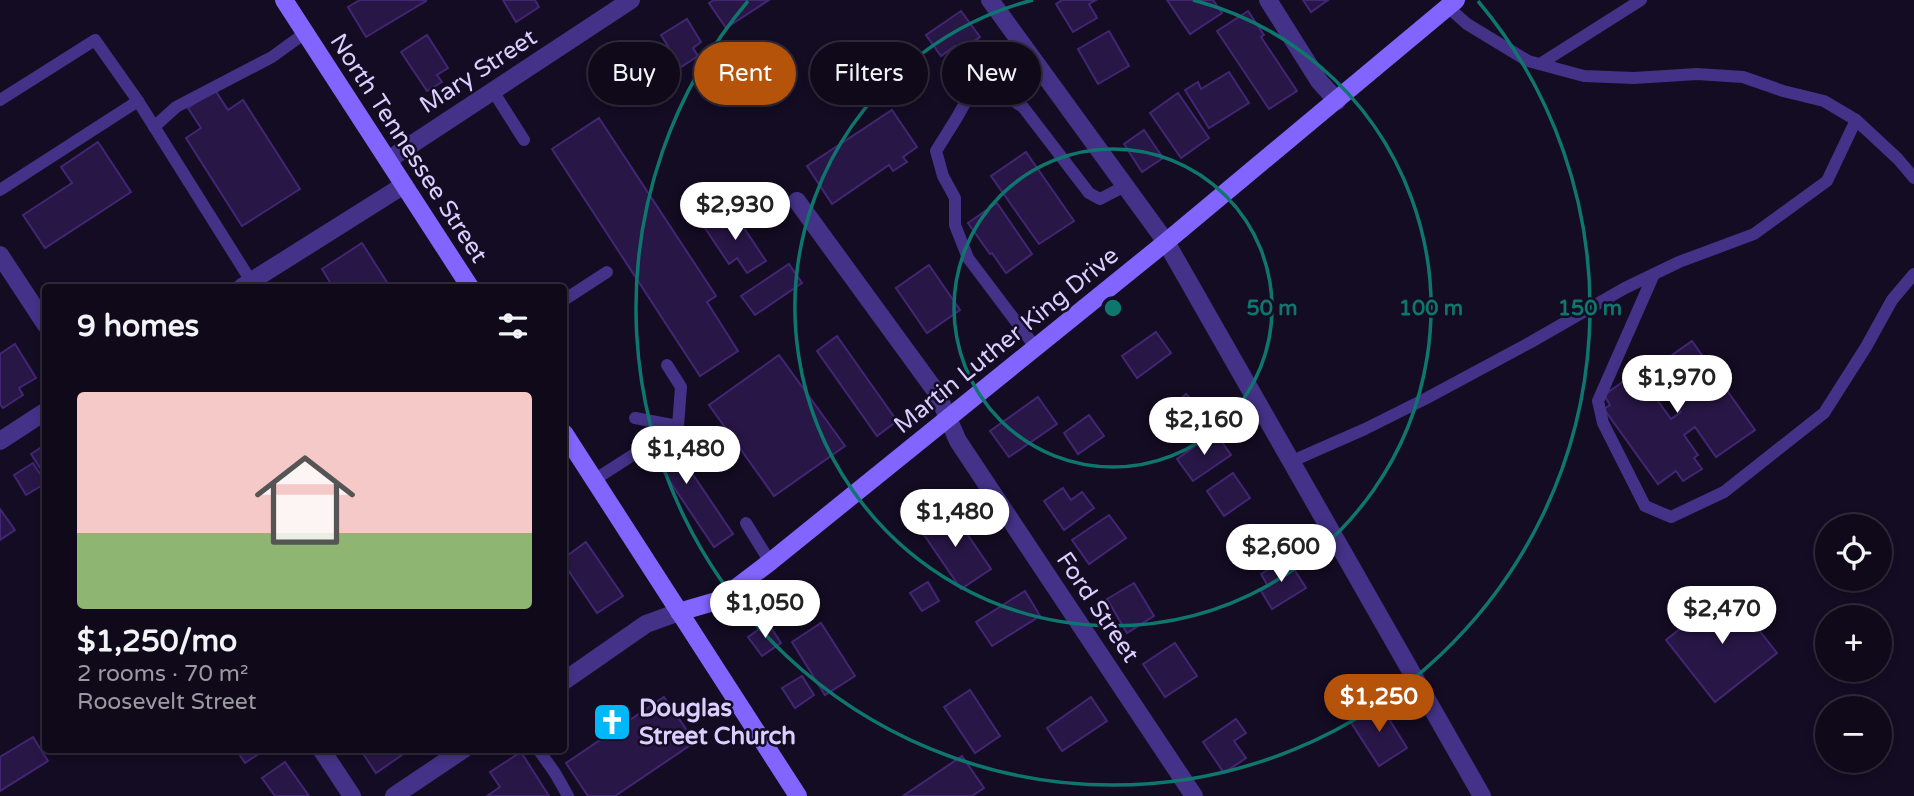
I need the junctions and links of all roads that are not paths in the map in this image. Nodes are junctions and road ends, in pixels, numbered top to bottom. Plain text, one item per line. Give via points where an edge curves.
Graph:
1 (284, 0) edge
2 (631, 0) edge
3 (990, 0) edge
4 (1268, 0) edge
5 (1641, 0) edge
6 (1452, 4) edge
7 (305, 33) junction
8 (1021, 42) edge
9 (1540, 64) junction
10 (1041, 70) edge
11 (493, 91) junction
12 (0, 100) edge
13 (138, 101) junction
14 (1337, 101) junction
15 (964, 105) edge
16 (1020, 105) edge
17 (1856, 120) junction
18 (155, 127) junction
19 (524, 140) dead end
20 (388, 160) junction
21 (1914, 178) edge
22 (404, 185) junction
23 (1125, 186) junction
24 (0, 190) edge
25 (797, 201) dead end
26 (1166, 242) junction
27 (0, 255) edge
28 (607, 272) dead end
29 (1654, 274) junction
30 (1914, 274) edge
31 (247, 284) edge
32 (468, 284) edge
33 (567, 298) edge
34 (42, 319) edge
35 (1036, 348) junction
36 (667, 365) dead end
37 (42, 414) edge
38 (635, 418) dead end
39 (948, 418) junction
40 (678, 426) junction
41 (567, 438) edge
42 (0, 441) edge
43 (1290, 462) junction
44 (594, 480) junction
45 (746, 523) dead end
46 (770, 562) junction
47 (679, 612) junction
48 (567, 679) edge
49 (324, 753) edge
50 (458, 753) edge
51 (541, 753) edge
52 (352, 796) edge
53 (394, 796) edge
54 (568, 796) edge
55 (798, 796) edge
56 (1194, 796) edge
57 (1481, 796) edge

1 - 7 street, North Tennessee Street
2 - 11 street, Mary Street
3 - 8 street
4 - 14 street via 1319,81
5 - 9 lane
6 - 9 lane via 1467,24
6 - 14 street, Martin Luther King Drive
7 - 18 lane via 272,57 176,107
7 - 20 street, North Tennessee Street
9 - 17 lane via 1584,76 1743,77 1824,101
10 - 23 street
11 - 19 lane
11 - 20 street, Mary Street
12 - 13 lane via 95,40
13 - 18 lane
13 - 24 lane
14 - 26 street, Martin Luther King Drive
15 - 35 lane via 936,151 955,198 956,225 968,258
16 - 23 lane via 1089,193 1100,199
17 - 21 lane
17 - 29 lane via 1827,181 1754,234
18 - 31 lane
20 - 22 street, North Tennessee Street
22 - 31 street
22 - 32 street, North Tennessee Street
23 - 26 street
25 - 39 street, Ford Street via 937,393
26 - 35 street, Martin Luther King Drive
26 - 43 street
27 - 34 street
28 - 33 lane
29 - 30 lane via 1598,401 1604,423 1645,506 1671,517 1724,492 1824,413 1892,300
29 - 43 lane via 1425,399
35 - 39 street, Martin Luther King Drive
36 - 40 lane via 681,387
37 - 42 street
38 - 40 lane
39 - 46 street, Martin Luther King Drive
39 - 56 street, Ford Street via 958,441
40 - 44 lane
41 - 44 street
43 - 57 street
44 - 47 street
45 - 46 lane
46 - 47 street, Martin Luther King Drive via 720,600
47 - 48 street, Martin Luther King Drive via 646,624
47 - 55 street
49 - 52 street
50 - 53 street
51 - 54 lane

